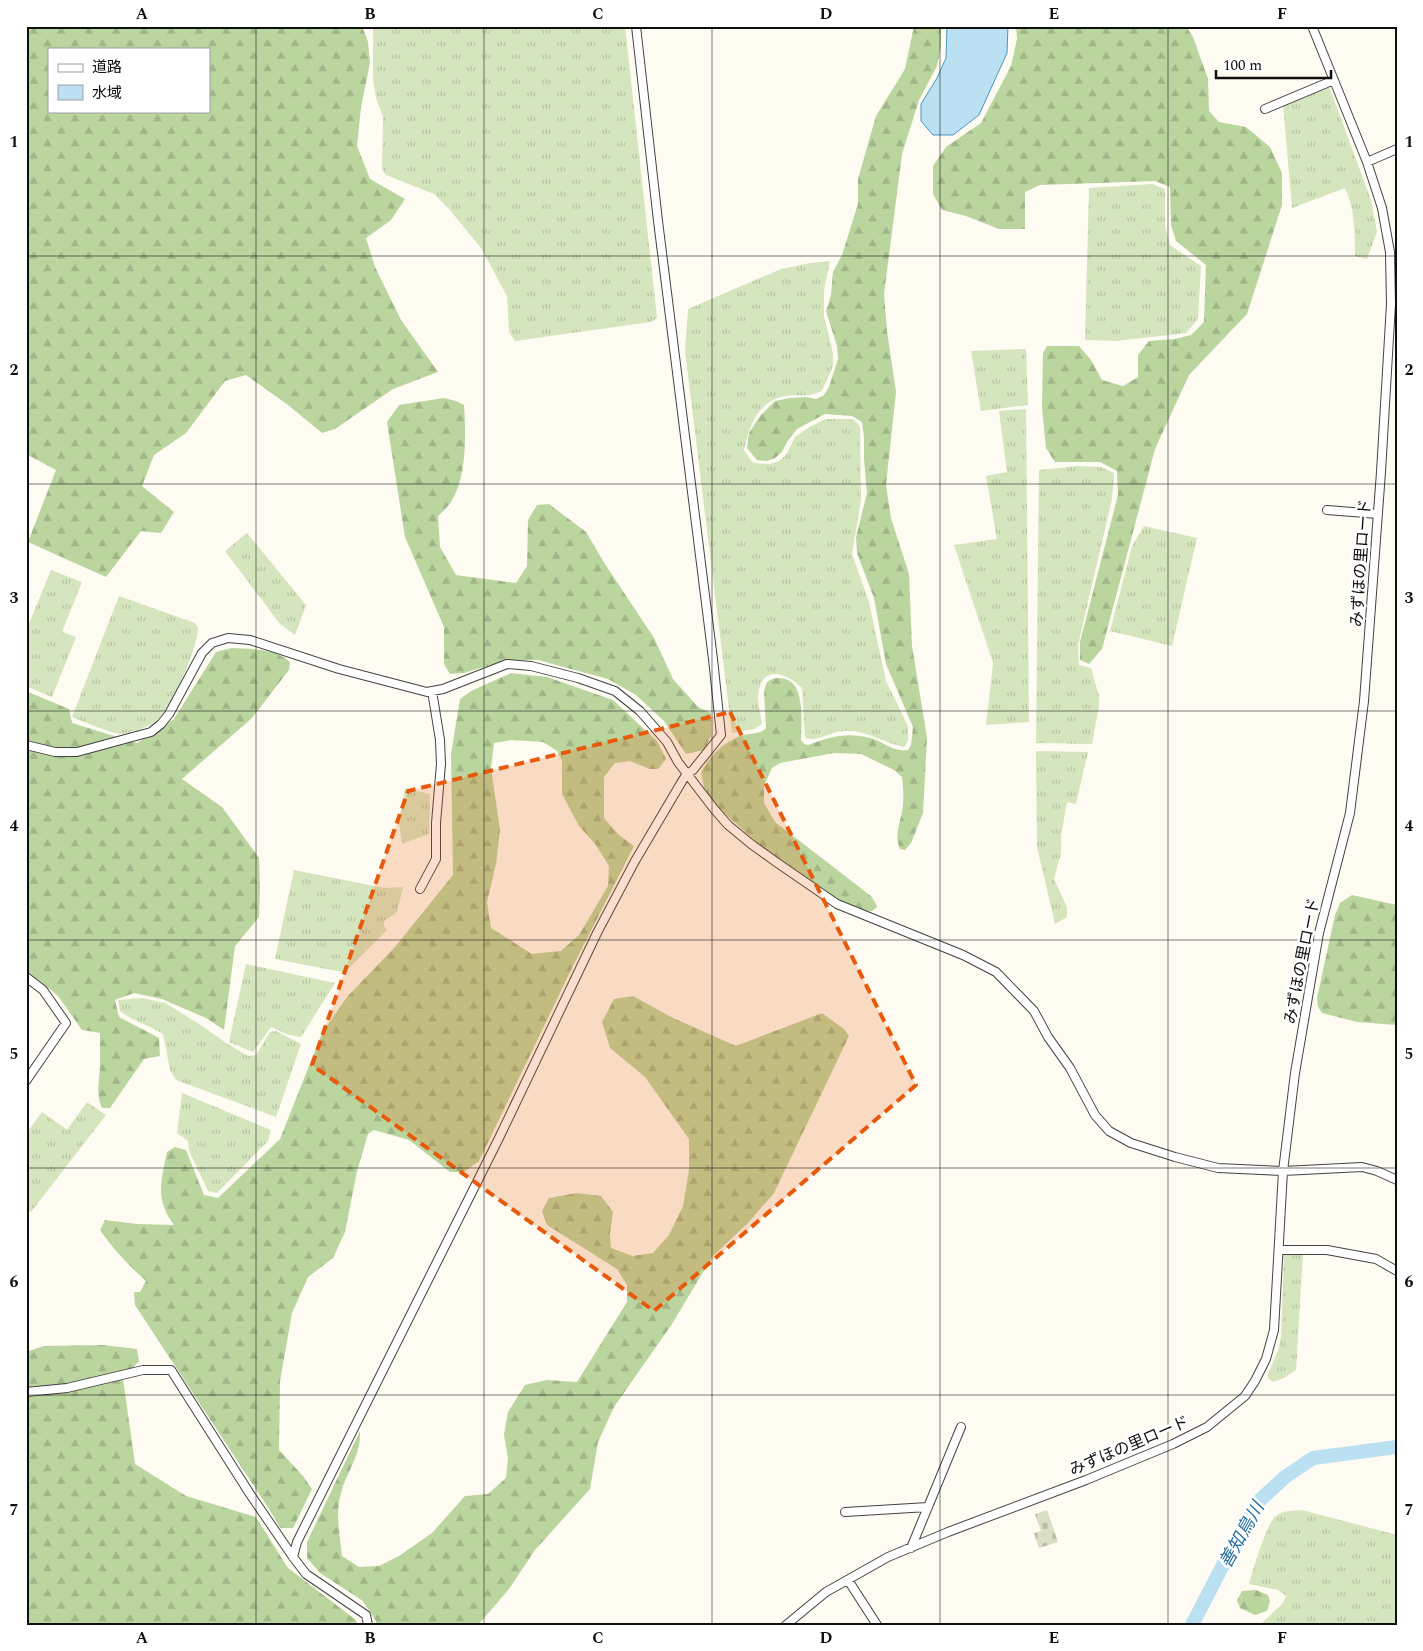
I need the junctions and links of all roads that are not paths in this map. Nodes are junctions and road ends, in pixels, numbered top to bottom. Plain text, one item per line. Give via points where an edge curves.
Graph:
1 (636, 26) edge
2 (1312, 26) edge
3 (1334, 80) junction
4 (1265, 109) dead end
5 (1397, 149) edge
6 (1367, 162) junction
7 (1387, 381) junction
8 (1397, 382) edge
9 (1327, 510) dead end
10 (1378, 514) junction
11 (432, 692) junction
12 (26, 745) edge
13 (686, 775) junction
14 (420, 889) dead end
15 (26, 977) edge
16 (26, 1081) edge
17 (1283, 1171) junction
18 (1397, 1180) edge
19 (1279, 1250) junction
20 (1397, 1271) edge
21 (26, 1392) edge
22 (961, 1427) dead end
23 (928, 1507) junction
24 (845, 1512) dead end
25 (910, 1548) junction
26 (293, 1557) junction
27 (848, 1580) junction
28 (368, 1625) edge
29 (786, 1625) edge
30 (877, 1625) edge

1 - 13 street via 720,719 721,735
2 - 3 street, みずほの里ロード
3 - 4 street
3 - 6 street, みずほの里ロード
5 - 6 street
6 - 7 street, みずほの里ロード via 1382,208 1390,252
7 - 8 street
7 - 10 street, みずほの里ロード
9 - 10 street
10 - 17 street, みずほの里ロード via 1364,701 1350,813 1319,933 1294,1073
11 - 12 street via 250,640 228,638 212,643 202,653 168,714 150,732 77,752 55,752
11 - 13 street via 507,664 532,666 578,678 615,691 640,712 667,742
11 - 14 street via 441,764 436,859
13 - 17 street via 728,825 837,904 963,955 996,972 1034,1011 1095,1115 1109,1131 1131,1143 1218,1168
13 - 26 street via 597,934 499,1138 301,1533
15 - 16 street via 43,990 66,1022
17 - 18 street via 1362,1168
17 - 19 street, みずほの里ロード
19 - 20 street via 1327,1250 1376,1259
19 - 25 street, みずほの里ロード via 1274,1330 1266,1359 1245,1396 1231,1408 1207,1427 1173,1444
21 - 26 street via 67,1388 143,1370 171,1370
22 - 23 street
23 - 24 street
23 - 25 street
25 - 27 street, みずほの里ロード
26 - 28 street via 306,1574 366,1615
27 - 29 street, みずほの里ロード via 826,1592
27 - 30 street

